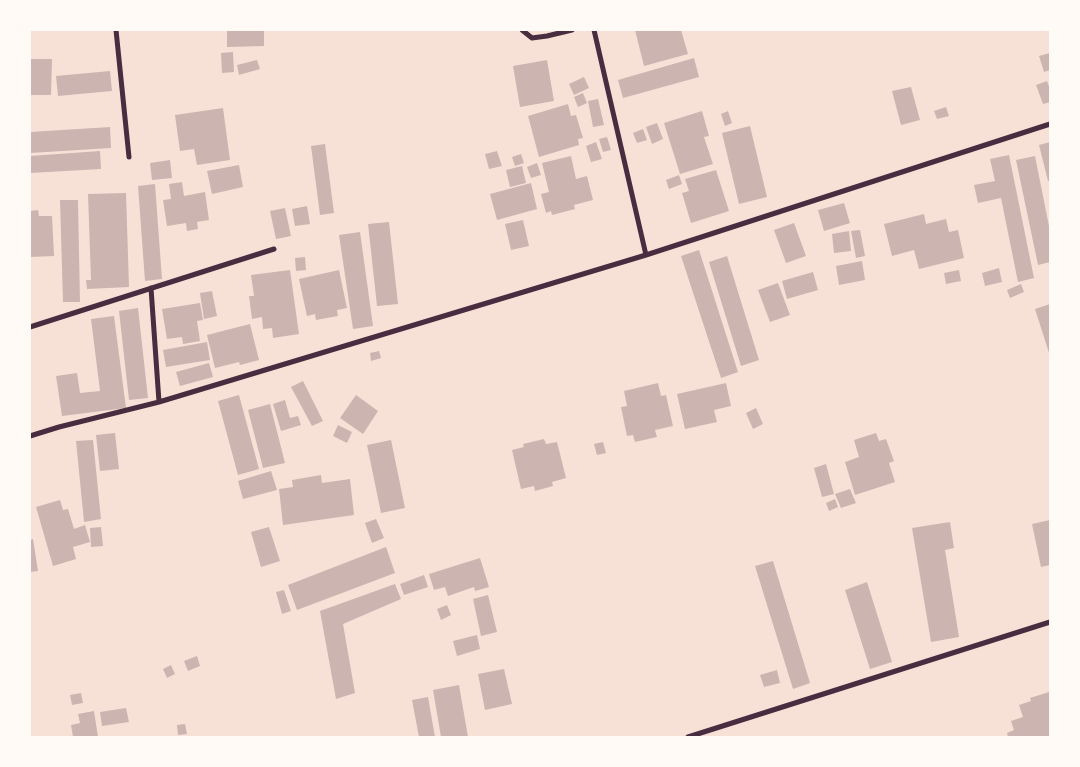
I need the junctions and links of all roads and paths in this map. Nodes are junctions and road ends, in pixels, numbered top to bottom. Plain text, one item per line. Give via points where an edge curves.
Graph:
1 (116, 30) edge
2 (522, 30) edge
3 (572, 30) edge
4 (594, 30) edge
5 (1050, 124) edge
6 (129, 157) dead end
7 (274, 249) dead end
8 (646, 255) junction
9 (151, 288) junction
10 (30, 327) edge
11 (159, 402) junction
12 (30, 436) edge
13 (1050, 622) edge
14 (688, 737) edge

1 - 6 street
2 - 3 street via 532,38
4 - 8 street
5 - 8 street
7 - 9 street
8 - 11 street
9 - 10 street
9 - 11 street
11 - 12 street
13 - 14 street

